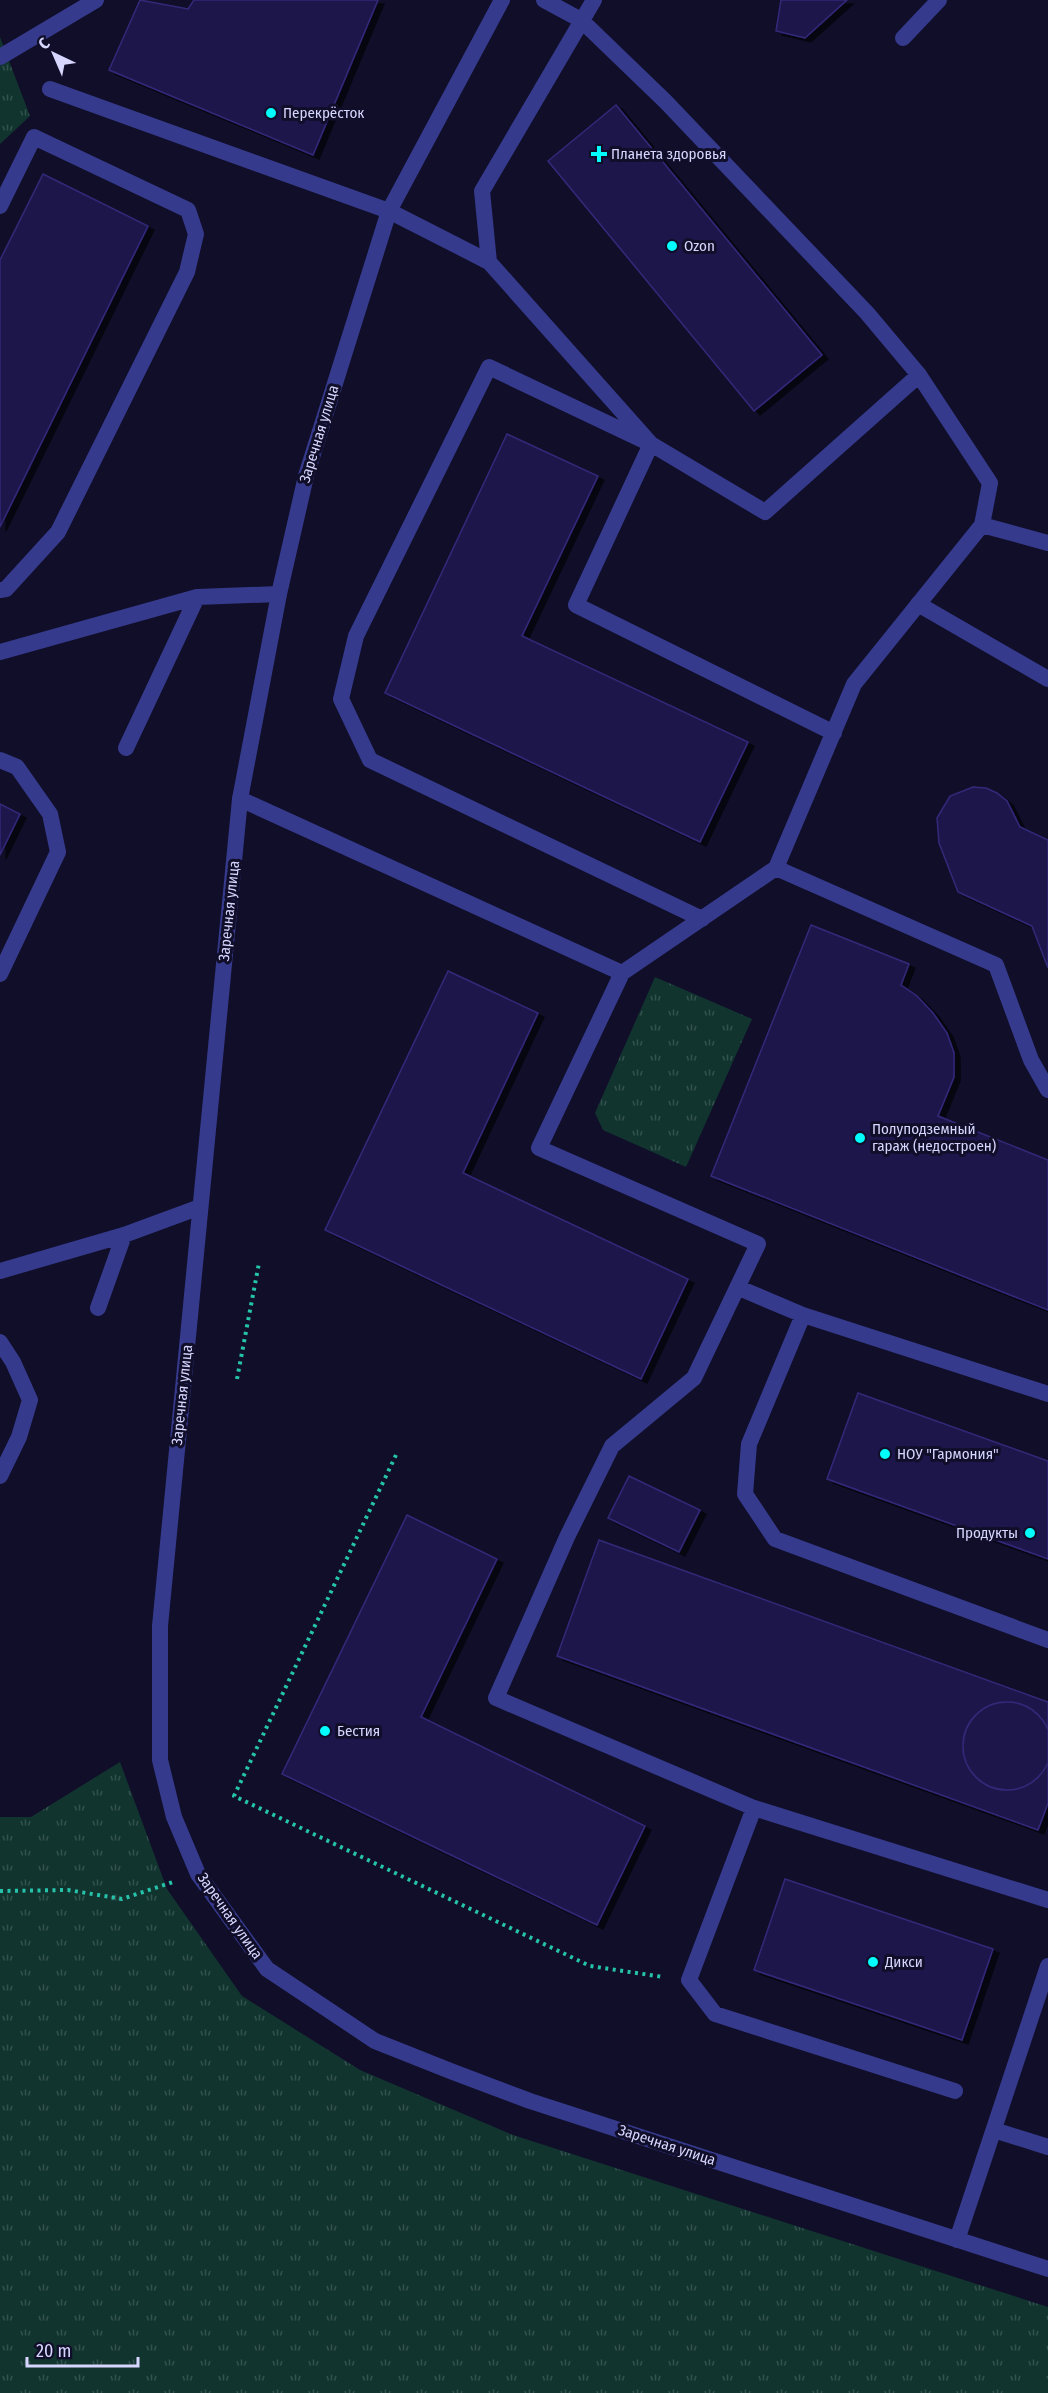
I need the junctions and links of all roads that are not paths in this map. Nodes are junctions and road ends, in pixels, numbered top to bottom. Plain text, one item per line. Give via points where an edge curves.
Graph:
1 (96, 0) edge
2 (502, 0) edge
3 (544, 0) edge
4 (594, 0) edge
5 (939, 0) edge
6 (581, 20) junction
7 (903, 38) dead end
8 (0, 57) edge
9 (50, 90) dead end
10 (0, 206) edge
11 (388, 211) junction
12 (489, 262) junction
13 (919, 375) junction
14 (651, 444) junction
15 (981, 525) junction
16 (1048, 543) edge
17 (0, 590) edge
18 (279, 594) junction
19 (197, 597) junction
20 (918, 604) junction
21 (0, 652) edge
22 (1048, 679) edge
23 (834, 733) junction
24 (126, 748) dead end
25 (0, 760) edge
26 (240, 799) junction
27 (776, 868) junction
28 (702, 919) junction
29 (622, 973) junction
30 (0, 974) edge
31 (1048, 1090) edge
32 (200, 1207) junction
33 (124, 1235) junction
34 (0, 1271) edge
35 (739, 1288) junction
36 (98, 1308) dead end
37 (803, 1315) junction
38 (0, 1342) edge
39 (1048, 1394) edge
40 (0, 1476) edge
41 (1048, 1640) edge
42 (754, 1808) junction
43 (1048, 1900) edge
44 (1048, 1966) edge
45 (955, 2091) dead end
46 (994, 2130) junction
47 (1048, 2147) edge
48 (957, 2240) junction
49 (1048, 2270) edge

1 - 8 street
2 - 11 street, Заречная улица
3 - 6 street
4 - 6 street
5 - 7 street
6 - 12 street via 482,191
6 - 13 street via 867,313
9 - 11 street
10 - 17 street via 34,137 188,210 196,234 187,272 58,532 13,582
11 - 12 street
11 - 18 street, Заречная улица via 306,476
12 - 14 street
13 - 14 street via 765,512
13 - 15 street via 990,483
14 - 23 street via 576,605
14 - 28 street via 489,367 356,636 341,699 370,760
15 - 16 street
15 - 20 street
18 - 19 street
18 - 26 street, Заречная улица
19 - 21 street
19 - 24 street
20 - 22 street
20 - 23 street via 854,684
23 - 27 street
25 - 30 street via 17,767 50,814 58,852
26 - 29 street
26 - 32 street, Заречная улица
27 - 28 street
27 - 31 street via 996,965 1031,1060
28 - 29 street
29 - 35 street via 539,1148 758,1244
32 - 33 street
32 - 48 street, Заречная улица via 160,1626 160,1760 174,1817 198,1874 267,1969 375,2041 530,2101
33 - 34 street
33 - 36 street
35 - 37 street
35 - 42 street via 694,1378 612,1446 496,1698
37 - 39 street
37 - 41 street via 749,1444 745,1494 775,1539
38 - 40 street via 30,1400 19,1437
42 - 43 street
42 - 45 street via 689,1980 716,2014
44 - 46 street
46 - 47 street
46 - 48 street
48 - 49 street, Заречная улица

